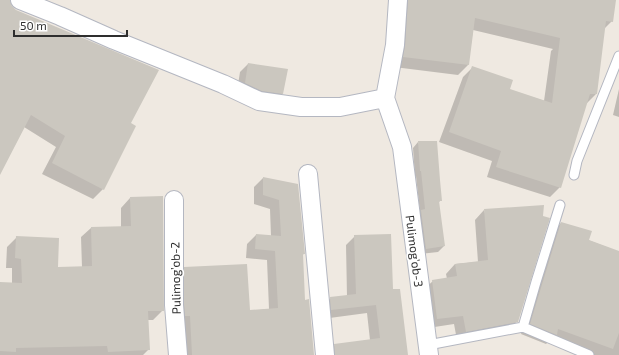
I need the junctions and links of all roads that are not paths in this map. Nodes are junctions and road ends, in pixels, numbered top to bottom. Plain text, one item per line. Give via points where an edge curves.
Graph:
1 (20, 0) edge
2 (398, 0) edge
3 (619, 56) edge
4 (385, 98) junction
5 (308, 174) dead end
6 (574, 176) dead end
7 (174, 200) dead end
8 (560, 205) dead end
9 (523, 327) junction
10 (428, 350) edge
11 (178, 355) edge
12 (326, 355) edge
13 (588, 355) edge

1 - 4 street via 259,101 301,107 340,107
2 - 4 street via 395,45
3 - 6 lane via 577,161
4 - 10 street, Pulimog’ob-3 via 402,147
5 - 12 street
7 - 11 street, Pulimog’ob-2 via 174,305
8 - 9 lane
9 - 10 lane
9 - 13 lane

